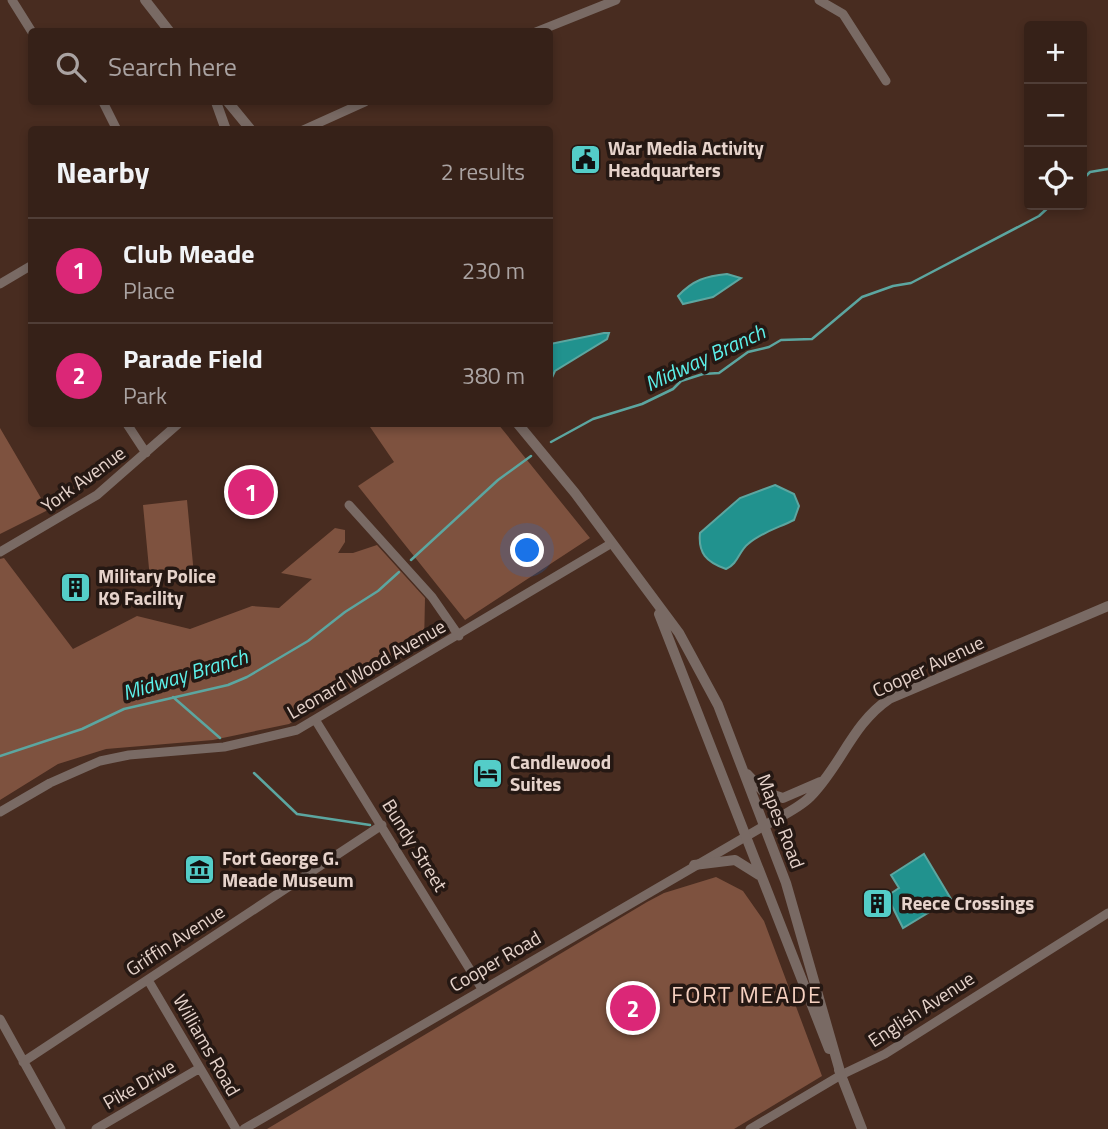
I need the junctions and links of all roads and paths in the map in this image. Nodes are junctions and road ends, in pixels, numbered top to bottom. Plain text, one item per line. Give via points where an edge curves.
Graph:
1 (12, 0) edge
2 (145, 0) edge
3 (616, 0) edge
4 (819, 0) edge
5 (30, 28) edge
6 (167, 28) edge
7 (546, 28) edge
8 (886, 81) dead end
9 (104, 105) edge
10 (217, 105) edge
11 (230, 105) edge
12 (358, 105) edge
13 (115, 126) edge
14 (225, 126) edge
15 (248, 126) edge
16 (312, 126) edge
17 (28, 267) edge
18 (0, 284) edge
19 (129, 427) edge
20 (175, 427) edge
21 (520, 427) edge
22 (146, 453) junction
23 (349, 505) dead end
24 (612, 542) junction
25 (0, 552) edge
26 (652, 596) junction
27 (1108, 606) edge
28 (459, 636) junction
29 (316, 721) junction
30 (742, 769) junction
31 (822, 780) junction
32 (0, 812) edge
33 (383, 825) junction
34 (764, 826) junction
35 (746, 835) junction
36 (694, 865) junction
37 (763, 879) junction
38 (1108, 913) edge
39 (148, 980) junction
40 (482, 989) junction
41 (0, 1019) edge
42 (23, 1062) junction
43 (200, 1068) junction
44 (841, 1075) junction
45 (61, 1129) edge
46 (96, 1129) edge
47 (236, 1129) edge
48 (244, 1129) edge
49 (750, 1129) edge
50 (862, 1129) edge

1 - 5 street
2 - 6 street
3 - 7 street
4 - 8 street via 843,14
9 - 13 street
10 - 14 street
11 - 15 street
12 - 16 street
17 - 18 street
19 - 22 street
20 - 22 street, York Avenue
21 - 24 street, Mapes Road
22 - 25 street, York Avenue via 97,495
23 - 28 street via 432,597
24 - 26 street, Mapes Road
24 - 28 street, Leonard Wood Avenue
26 - 30 street, Mapes Road via 718,705
26 - 35 street, Mapes Road
27 - 31 street, Cooper Avenue via 889,699 859,726
28 - 29 street, Leonard Wood Avenue
29 - 32 street, Leonard Wood Avenue via 253,742 100,761
29 - 33 street, Bundy Street
30 - 31 street via 757,786 777,797 789,797
30 - 34 street, Mapes Road
31 - 34 street, Cooper Avenue via 802,804
33 - 39 street, Griffin Avenue
33 - 40 street, Bundy Street
34 - 35 street, Cooper Road
34 - 44 street, Mapes Road via 794,910
35 - 36 street, Cooper Road
35 - 37 street, Mapes Road
36 - 37 street via 735,860
36 - 40 street, Cooper Road
37 - 44 street, Mapes Road
38 - 44 street, English Avenue via 885,1054
39 - 42 street, Griffin Avenue
39 - 43 street, Williams Road
40 - 48 street, Cooper Road
41 - 42 street
42 - 45 street
43 - 46 street, Pike Drive
43 - 47 street, Williams Road
44 - 49 street, English Avenue
44 - 50 street, Mapes Road

